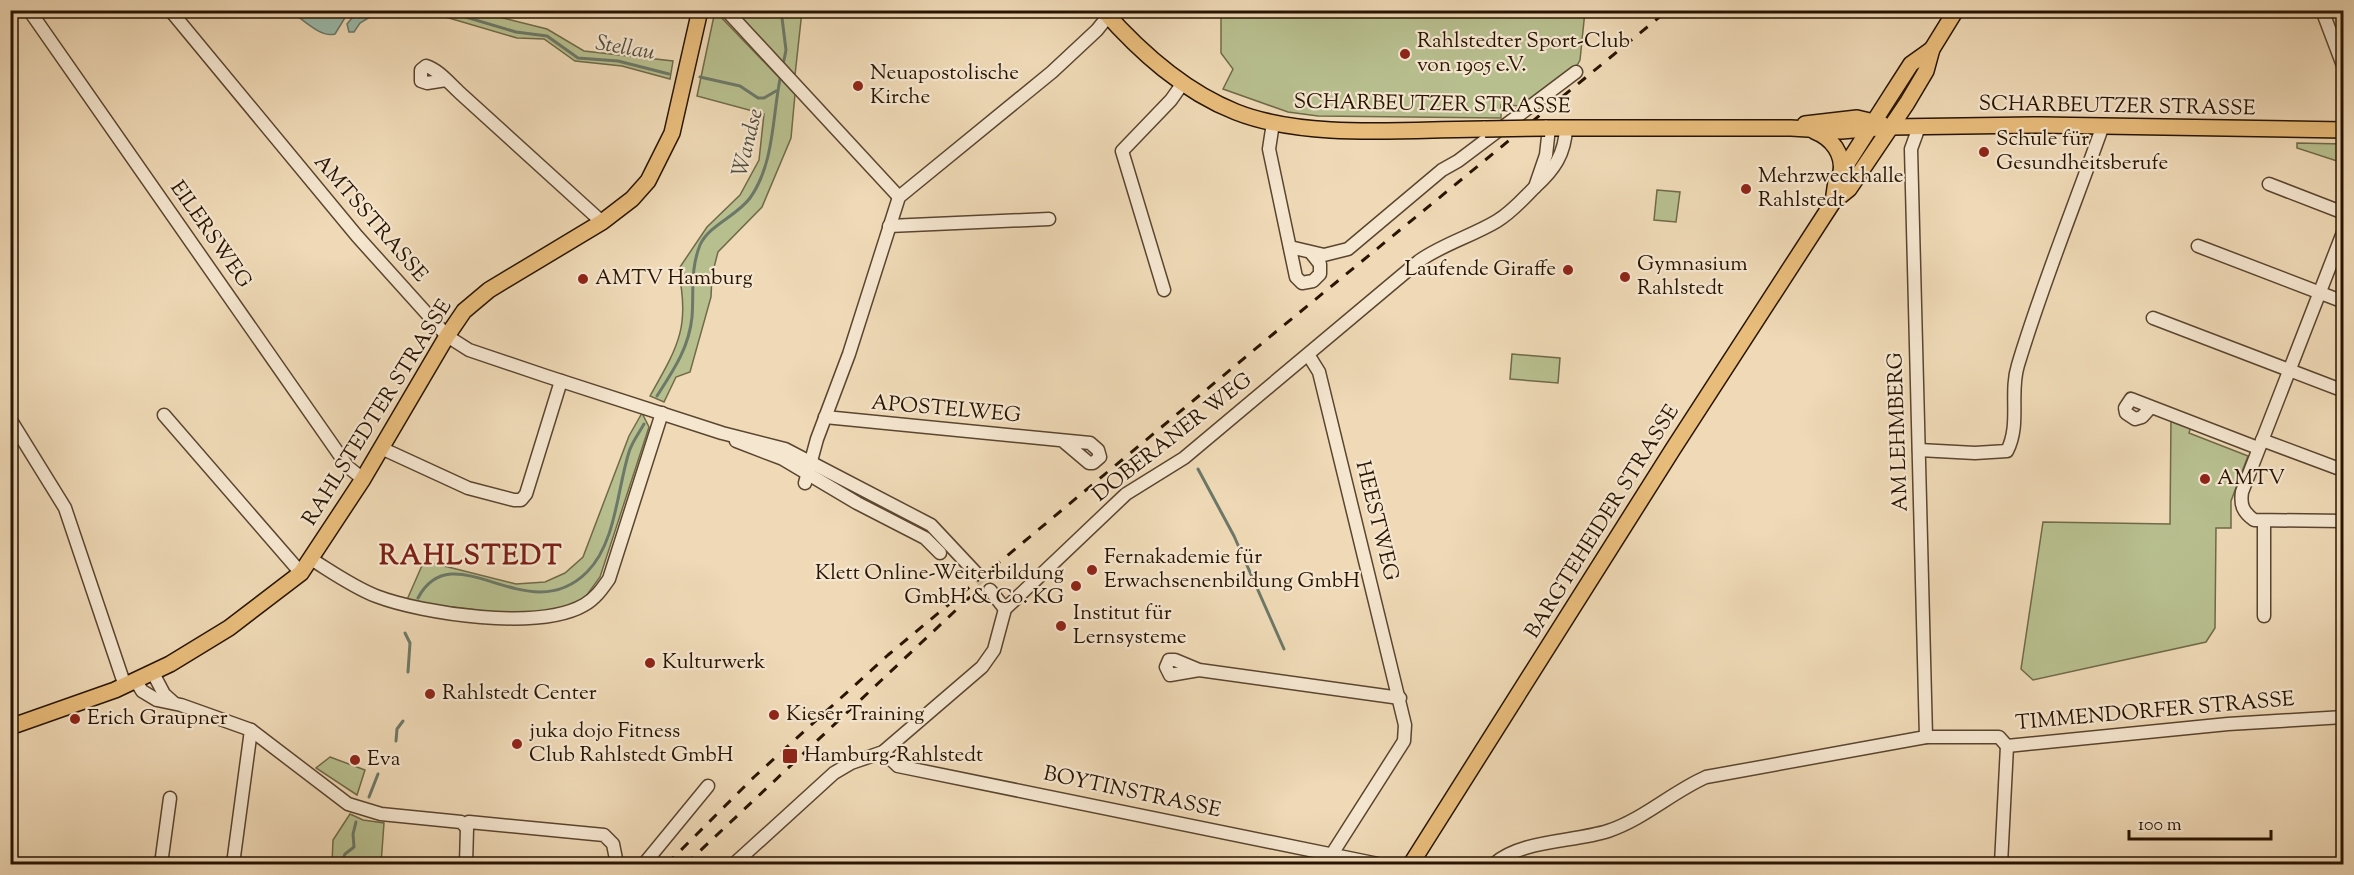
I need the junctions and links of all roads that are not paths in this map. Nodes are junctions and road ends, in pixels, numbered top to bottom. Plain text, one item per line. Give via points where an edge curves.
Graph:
1 (29, 10) edge
2 (170, 10) edge
3 (700, 10) edge
4 (726, 10) edge
5 (1956, 10) edge
6 (2322, 10) edge
7 (1108, 13) edge
8 (1932, 49) junction
9 (2343, 68) edge
10 (1576, 72) dead end
11 (446, 80) dead end
12 (1183, 83) junction
13 (1273, 123) junction
14 (1871, 126) junction
15 (1891, 126) junction
16 (1919, 127) junction
17 (1547, 128) junction
18 (1566, 128) junction
19 (1791, 128) junction
20 (2102, 128) junction
21 (2343, 130) edge
22 (1814, 131) junction
23 (1841, 173) junction
24 (2269, 184) dead end
25 (1534, 188) junction
26 (899, 197) junction
27 (1833, 202) junction
28 (2343, 213) edge
29 (1049, 219) dead end
30 (602, 222) junction
31 (889, 226) junction
32 (2343, 230) edge
33 (2198, 246) dead end
34 (1290, 248) junction
35 (1312, 254) junction
36 (1164, 290) dead end
37 (2318, 292) junction
38 (2343, 302) edge
39 (2153, 318) dead end
40 (447, 336) junction
41 (1309, 356) junction
42 (2288, 369) junction
43 (561, 381) junction
44 (2343, 391) edge
45 (2151, 407) dead end
46 (663, 413) junction
47 (164, 415) dead end
48 (825, 417) junction
49 (10, 419) edge
50 (1063, 441) dead end
51 (2260, 444) junction
52 (381, 448) junction
53 (1919, 450) junction
54 (2337, 468) dead end
55 (808, 473) junction
56 (363, 479) junction
57 (864, 501) junction
58 (2264, 521) junction
59 (2343, 521) edge
60 (940, 554) dead end
61 (311, 559) junction
62 (301, 573) junction
63 (976, 573) tunnel mouth
64 (990, 590) tunnel mouth
65 (1005, 609) junction
66 (2264, 616) dead end
67 (1199, 670) dead end
68 (153, 673) junction
69 (130, 683) junction
70 (1400, 698) junction
71 (174, 703) junction
72 (2343, 717) edge
73 (10, 727) edge
74 (251, 730) junction
75 (1926, 737) junction
76 (2007, 746) junction
77 (883, 752) junction
78 (708, 786) dead end
79 (170, 798) dead end
80 (467, 828) junction
81 (1332, 854) junction
82 (161, 864) edge
83 (233, 864) edge
84 (466, 864) edge
85 (617, 864) edge
86 (644, 864) edge
87 (734, 864) edge
88 (1378, 864) edge
89 (1411, 864) edge
90 (1494, 864) edge
91 (2001, 864) edge

1 - 56 street, EILERSWEG via 348,467
2 - 40 street, AMTSSTRASSE via 357,236
3 - 30 main road, RAHLSTEDTER STRASSE via 676,121 664,153 637,194
4 - 26 street
5 - 8 main road, BARGTEHEIDER STRASSE
6 - 9 street
7 - 12 main road, SCHARBEUTZER STRASSE via 1159,66
7 - 26 street via 1052,72
8 - 14 main road, BARGTEHEIDER STRASSE via 1911,64
8 - 15 main road, BARGTEHEIDER STRASSE via 1926,71
10 - 35 street via 1442,170 1348,249 1335,254
11 - 30 street
12 - 13 main road, SCHARBEUTZER STRASSE via 1237,112
12 - 36 street via 1122,152
13 - 17 main road, SCHARBEUTZER STRASSE, bridge via 1312,129
13 - 34 street via 1269,149
14 - 15 main road, SCHARBEUTZER STRASSE
14 - 19 main road, SCHARBEUTZER STRASSE via 1847,118
14 - 22 main road, SCHARBEUTZER STRASSE
14 - 23 main road, BARGTEHEIDER STRASSE
15 - 16 main road, SCHARBEUTZER STRASSE
15 - 27 main road, BARGTEHEIDER STRASSE via 1849,189
16 - 20 main road, SCHARBEUTZER STRASSE
16 - 53 street, AM LEHMBERG via 1911,149
17 - 18 main road, SCHARBEUTZER STRASSE
17 - 25 street, DOBERANER WEG via 1546,154
18 - 19 main road, SCHARBEUTZER STRASSE
18 - 25 street, DOBERANER WEG via 1558,162
19 - 22 main road, SCHARBEUTZER STRASSE
20 - 21 main road, SCHARBEUTZER STRASSE
20 - 53 street via 2017,368 2014,429 2007,451
22 - 23 main road via 1836,147 1842,161
23 - 27 main road, BARGTEHEIDER STRASSE
24 - 28 street
25 - 41 street, DOBERANER WEG via 1495,222 1419,261
26 - 31 street
27 - 89 main road, BARGTEHEIDER STRASSE
29 - 31 street
30 - 40 main road, RAHLSTEDTER STRASSE via 482,295 464,311
31 - 48 street
32 - 37 street
33 - 37 street
34 - 35 street
34 - 35 street via 1296,277 1302,283 1313,281 1320,274 1320,264
37 - 38 street
37 - 42 street
39 - 42 street
40 - 43 street, AMTSSTRASSE via 476,352
40 - 52 main road, RAHLSTEDTER STRASSE
41 - 65 street, DOBERANER WEG via 1184,458 1126,494
41 - 70 street, HEESTWEG via 1319,372
42 - 44 street
42 - 51 street
43 - 46 street, AMTSSTRASSE
43 - 52 street via 522,500 468,488
45 - 51 street
46 - 55 street, AMTSSTRASSE via 722,433
46 - 61 street via 609,579 585,605 564,614 524,620 414,608 364,591
47 - 62 street
48 - 50 street, APOSTELWEG
48 - 55 street
49 - 69 street via 65,508
51 - 54 street
51 - 58 street via 2240,503 2251,518
52 - 56 main road, RAHLSTEDTER STRASSE
53 - 75 street, AM LEHMBERG
55 - 57 street, AMTSSTRASSE
56 - 61 main road, RAHLSTEDTER STRASSE
57 - 60 street via 925,538
57 - 63 street, AMTSSTRASSE via 896,507 938,530
58 - 59 street
58 - 66 street
61 - 62 main road, RAHLSTEDTER STRASSE
62 - 68 main road, RAHLSTEDTER STRASSE via 229,628
64 - 65 street
65 - 77 street via 996,645 985,663
67 - 70 street
68 - 69 main road, RAHLSTEDTER STRASSE
68 - 71 street via 164,694
69 - 71 street via 146,695
69 - 73 main road, RAHLSTEDTER STRASSE
70 - 81 street, HEESTWEG via 1404,741
71 - 74 street
72 - 76 street, TIMMENDORFER STRASSE
74 - 80 street via 348,804 381,814 461,822
74 - 83 street
75 - 76 street, TIMMENDORFER STRASSE via 1999,737
75 - 90 street, TIMMENDORFER STRASSE via 1706,777 1609,831 1510,852
76 - 91 street
77 - 81 street, BOYTINSTRASSE via 898,766
77 - 87 street via 834,773
78 - 86 street
79 - 82 street
80 - 84 street
80 - 85 street via 469,822 604,835 613,844
81 - 88 street, BOYTINSTRASSE

